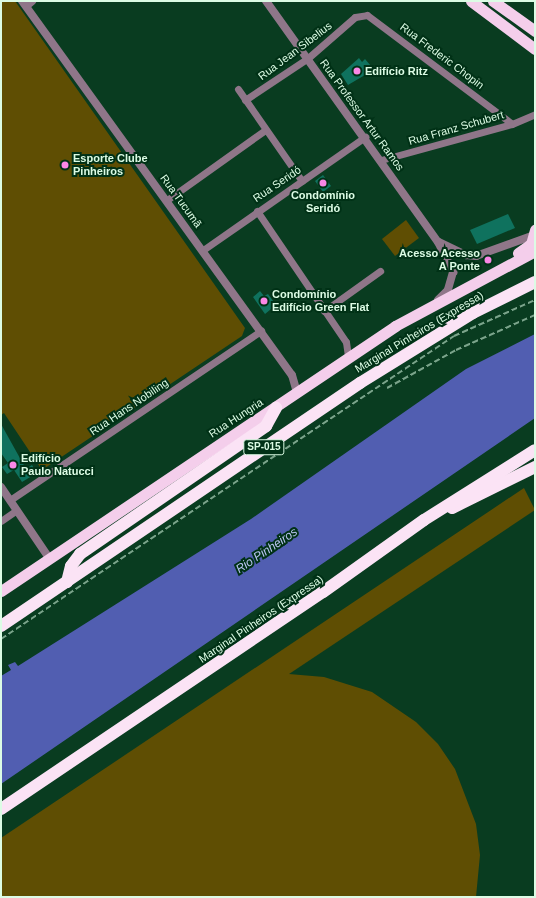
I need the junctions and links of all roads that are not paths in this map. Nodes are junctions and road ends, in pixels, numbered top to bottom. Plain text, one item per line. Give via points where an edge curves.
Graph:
1 (266, 1) edge
2 (471, 1) edge
3 (482, 1) edge
4 (493, 1) edge
5 (27, 3) edge
6 (356, 17) joint
7 (535, 31) edge
8 (535, 42) edge
9 (535, 48) edge
10 (308, 58) junction
11 (238, 89) dead end
12 (245, 100) junction
13 (535, 114) edge
14 (512, 124) junction
15 (265, 130) junction
16 (365, 137) junction
17 (381, 160) junction
18 (302, 181) junction
19 (167, 200) junction
20 (257, 211) junction
21 (535, 233) edge
22 (438, 242) junction
23 (203, 250) junction
24 (535, 251) edge
25 (535, 258) edge
26 (516, 262) junction
27 (380, 272) dead end
28 (489, 274) junction
29 (535, 282) edge
30 (434, 304) junction
31 (324, 311) junction
32 (261, 331) junction
33 (348, 357) junction
34 (292, 375) junction
35 (312, 382) junction
36 (297, 392) junction
37 (276, 408) junction
38 (535, 450) edge
39 (535, 467) edge
40 (535, 473) edge
41 (507, 482) junction
42 (1, 489) edge
43 (10, 500) junction
44 (17, 510) junction
45 (424, 520) junction
46 (1, 521) edge
47 (49, 558) junction
48 (67, 582) junction
49 (1, 591) edge
50 (1, 626) edge
51 (1, 809) edge

1 - 10 street, Rua Professor Artur Ramos
2 - 9 highway
3 - 8 highway
4 - 7 highway
5 - 19 street, Rua Tucumã
6 - 10 street, Rua Jean Sibelius
6 - 14 street, Rua Frederic Chopin via 367,15 376,20
10 - 12 street, Rua Jean Sibelius
10 - 16 street, Rua Professor Artur Ramos
11 - 12 street
12 - 15 street
13 - 14 street, Rua Franz Schubert
14 - 17 street, Rua Franz Schubert
15 - 18 street
15 - 19 street
16 - 17 street, Rua Professor Artur Ramos
16 - 18 street, Rua Seridó
17 - 22 street, Rua Professor Artur Ramos
18 - 20 street, Rua Seridó
19 - 23 street, Rua Tucumã
20 - 23 street, Rua Seridó
20 - 31 street
21 - 22 street via 476,256 466,255
21 - 28 highway via 527,248
22 - 30 street, Rua Professor Artur Ramos via 452,267 453,277 448,290
23 - 32 street, Rua Tucumã
24 - 26 highway
25 - 26 highway
26 - 28 highway
27 - 31 street
28 - 30 highway, Rua Hungria
29 - 48 highway, Marginal Pinheiros (Expressa) / SP-015 via 473,313 373,374
30 - 33 highway, Rua Hungria
31 - 33 street via 348,346
32 - 34 street, Rua Tucumã
32 - 43 street, Rua Hans Nobiling
33 - 35 highway, Rua Hungria
34 - 35 street
34 - 36 street, Rua Tucumã
35 - 36 highway, Rua Hungria
36 - 37 highway, Rua Hungria
37 - 47 highway, Rua Hungria
37 - 48 highway via 266,426 80,554 70,566
38 - 45 highway, Marginal Pinheiros (Expressa)
39 - 41 highway
40 - 41 highway
41 - 45 highway
42 - 43 street
43 - 44 street
44 - 46 street
44 - 47 street
45 - 51 highway, Marginal Pinheiros (Expressa) via 323,592
47 - 49 highway, Rua Hungria
48 - 50 highway, Marginal Pinheiros (Expressa) / SP-015

